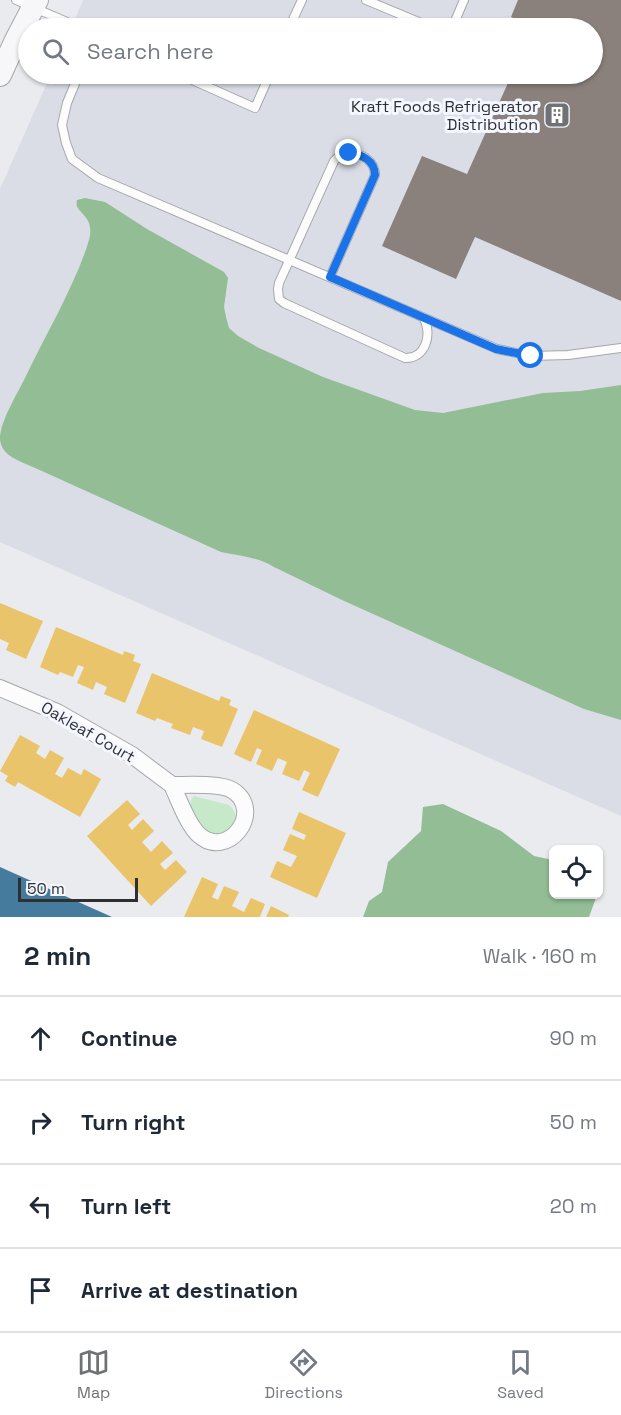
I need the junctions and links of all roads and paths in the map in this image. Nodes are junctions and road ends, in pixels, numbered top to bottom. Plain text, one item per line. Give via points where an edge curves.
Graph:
1 (302, 0) edge
2 (366, 0) edge
3 (464, 0) edge
4 (29, 3) edge
5 (24, 18) edge
6 (60, 18) edge
7 (294, 18) edge
8 (410, 18) edge
9 (456, 18) edge
10 (18, 34) edge
11 (0, 75) edge
12 (75, 84) edge
13 (201, 84) edge
14 (266, 84) edge
15 (290, 260) junction
16 (330, 277) junction
17 (422, 317) junction
18 (621, 348) edge
19 (0, 688) edge
20 (172, 785) junction

1 - 7 lane
2 - 8 lane
3 - 9 lane
4 - 5 main road
4 - 6 lane
10 - 11 main road
12 - 15 lane via 62,125 72,159 98,178
13 - 14 lane via 255,108
15 - 16 lane
15 - 16 lane via 334,161 349,153 362,156 373,164 375,175
15 - 17 lane via 278,289 280,301 405,357 416,356 425,345 428,331
16 - 17 lane
17 - 18 lane via 496,349 531,356
19 - 20 street, Oakleaf Court via 57,712 132,755
20 - 20 street, Oakleaf Court via 223,786 233,790 245,808 240,830 222,842 200,837

